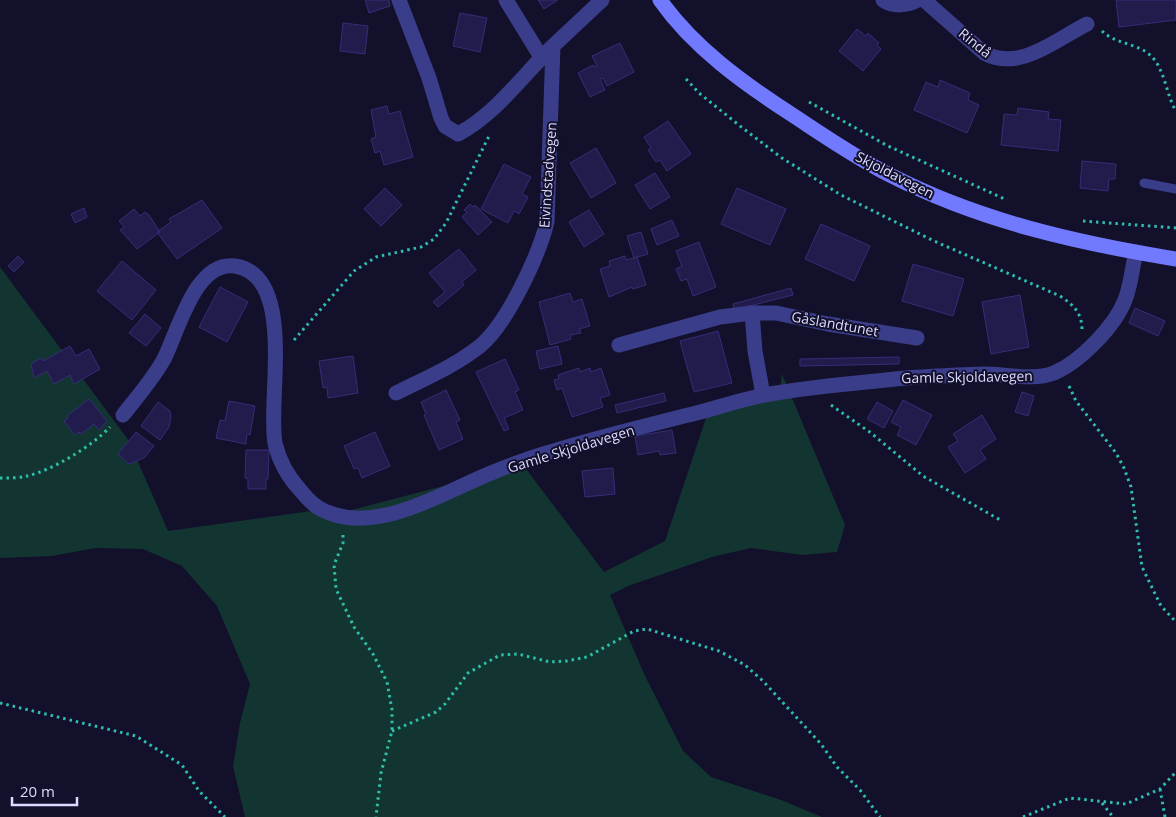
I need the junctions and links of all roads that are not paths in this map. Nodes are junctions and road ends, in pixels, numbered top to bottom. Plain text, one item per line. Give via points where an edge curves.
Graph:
1 (399, 0) edge
2 (506, 0) edge
3 (602, 0) edge
4 (660, 0) edge
5 (883, 0) edge
6 (918, 0) edge
7 (924, 0) edge
8 (1093, 26) road end
9 (553, 46) junction
10 (541, 57) junction
11 (1144, 184) dead end
12 (1176, 190) edge
13 (1136, 252) junction
14 (1176, 259) edge
15 (752, 313) junction
16 (917, 338) dead end
17 (619, 345) dead end
18 (396, 393) dead end
19 (763, 395) junction
20 (123, 415) road end

1 - 10 street via 441,118 445,126 458,134 474,126
2 - 10 street
3 - 9 street
4 - 13 main road, Skjoldavegen via 687,33 758,92 848,152 890,175 934,196 1025,228
5 - 6 street via 900,5
7 - 8 street, Rindå via 984,53 1000,60 1018,59
9 - 10 street
9 - 18 street, Eivindstadvegen via 549,202 542,240 494,332 458,361
11 - 12 lane
13 - 14 main road, Skjoldavegen
13 - 19 street, Gamle Skjoldavegen via 1126,298 1119,313 1091,345 1062,369 1049,375 900,378
15 - 16 street, Gåslandtunet via 776,313
15 - 17 street, Gåslandtunet via 720,317
15 - 19 street
19 - 20 street, Gamle Skjoldavegen via 558,449 403,510 361,519 326,512 310,502 280,460 273,426 274,323 266,291 259,280 236,266 211,272 200,283 190,298 163,360

